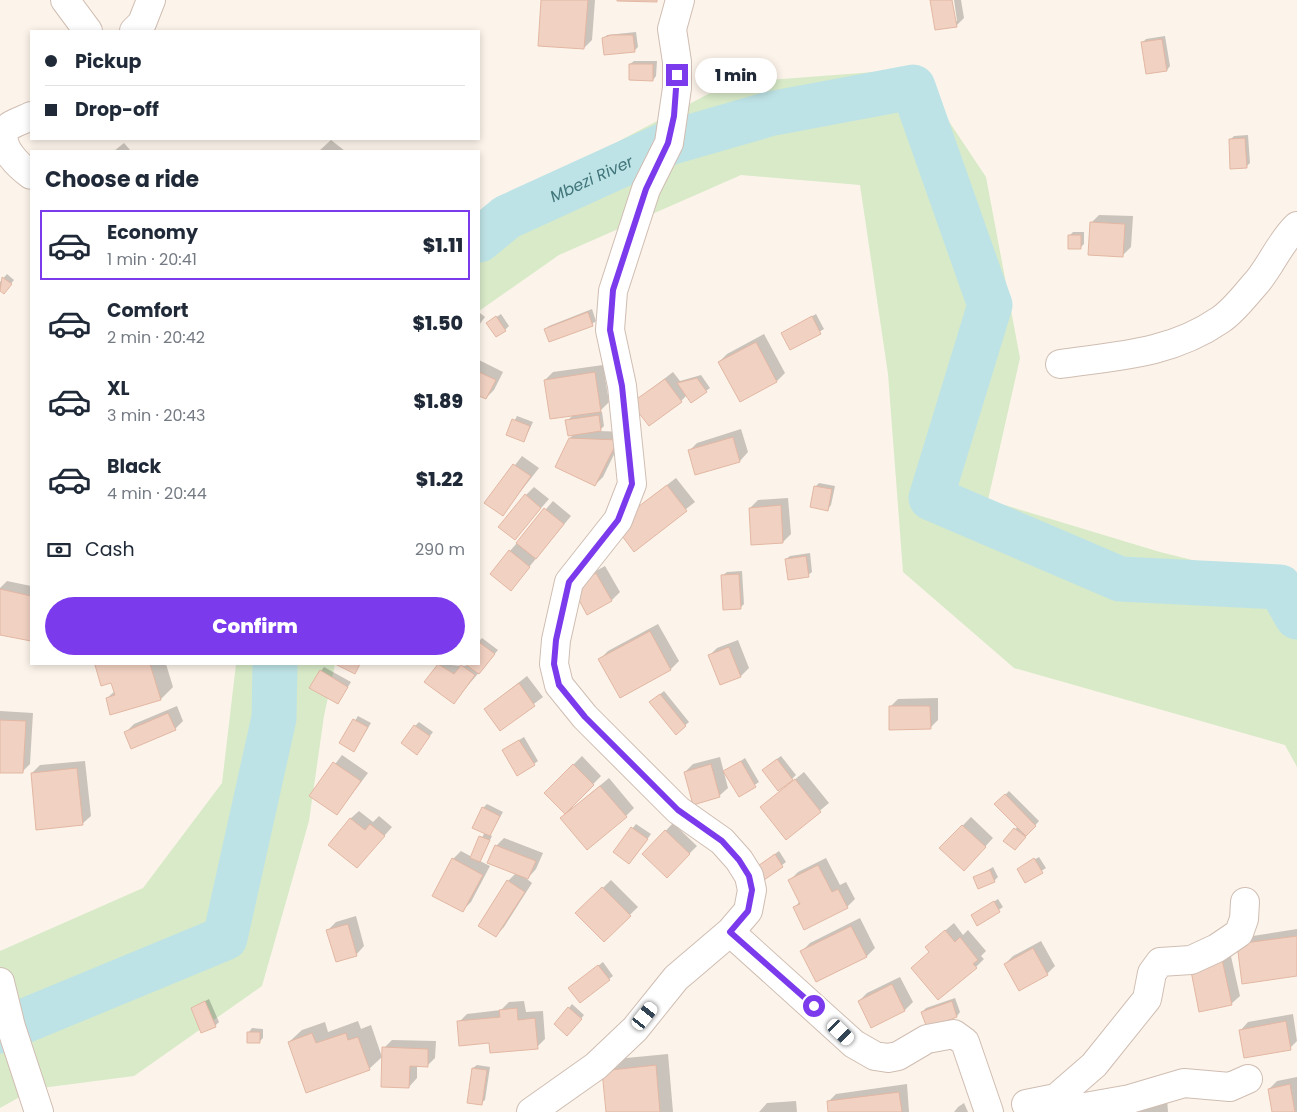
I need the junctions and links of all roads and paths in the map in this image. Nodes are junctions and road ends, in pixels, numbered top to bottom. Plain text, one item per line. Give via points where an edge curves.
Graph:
1 (65, 0) edge
2 (151, 0) edge
3 (680, 0) edge
4 (87, 30) edge
5 (135, 30) edge
6 (30, 117) edge
7 (1, 138) edge
8 (30, 174) edge
9 (1297, 226) edge
10 (1060, 364) dead end
11 (1245, 902) dead end
12 (730, 932) junction
13 (0, 982) edge
14 (1248, 1079) dead end
15 (1018, 1108) edge
16 (39, 1112) edge
17 (531, 1112) edge
18 (989, 1112) edge

1 - 4 street
2 - 5 street via 142,23
3 - 12 street via 672,29 677,88 668,143 646,189 613,290 610,330 622,386 632,484 618,520 569,582 554,664 559,685 585,717 678,810 722,841 739,860 749,876 752,890 748,911
6 - 7 street via 9,128
7 - 8 street via 9,159
9 - 10 street via 1258,280 1222,320 1152,351
11 - 15 street via 1239,933 1191,960 1160,962 1152,973 1147,998 1094,1065 1056,1098
12 - 17 street via 676,978 635,1029 596,1066
12 - 18 street via 854,1044 875,1056 898,1056 927,1039 942,1035 954,1034 960,1038 972,1058
13 - 16 street
14 - 15 street via 1230,1087 1184,1083 1130,1099 1085,1107 1063,1104

